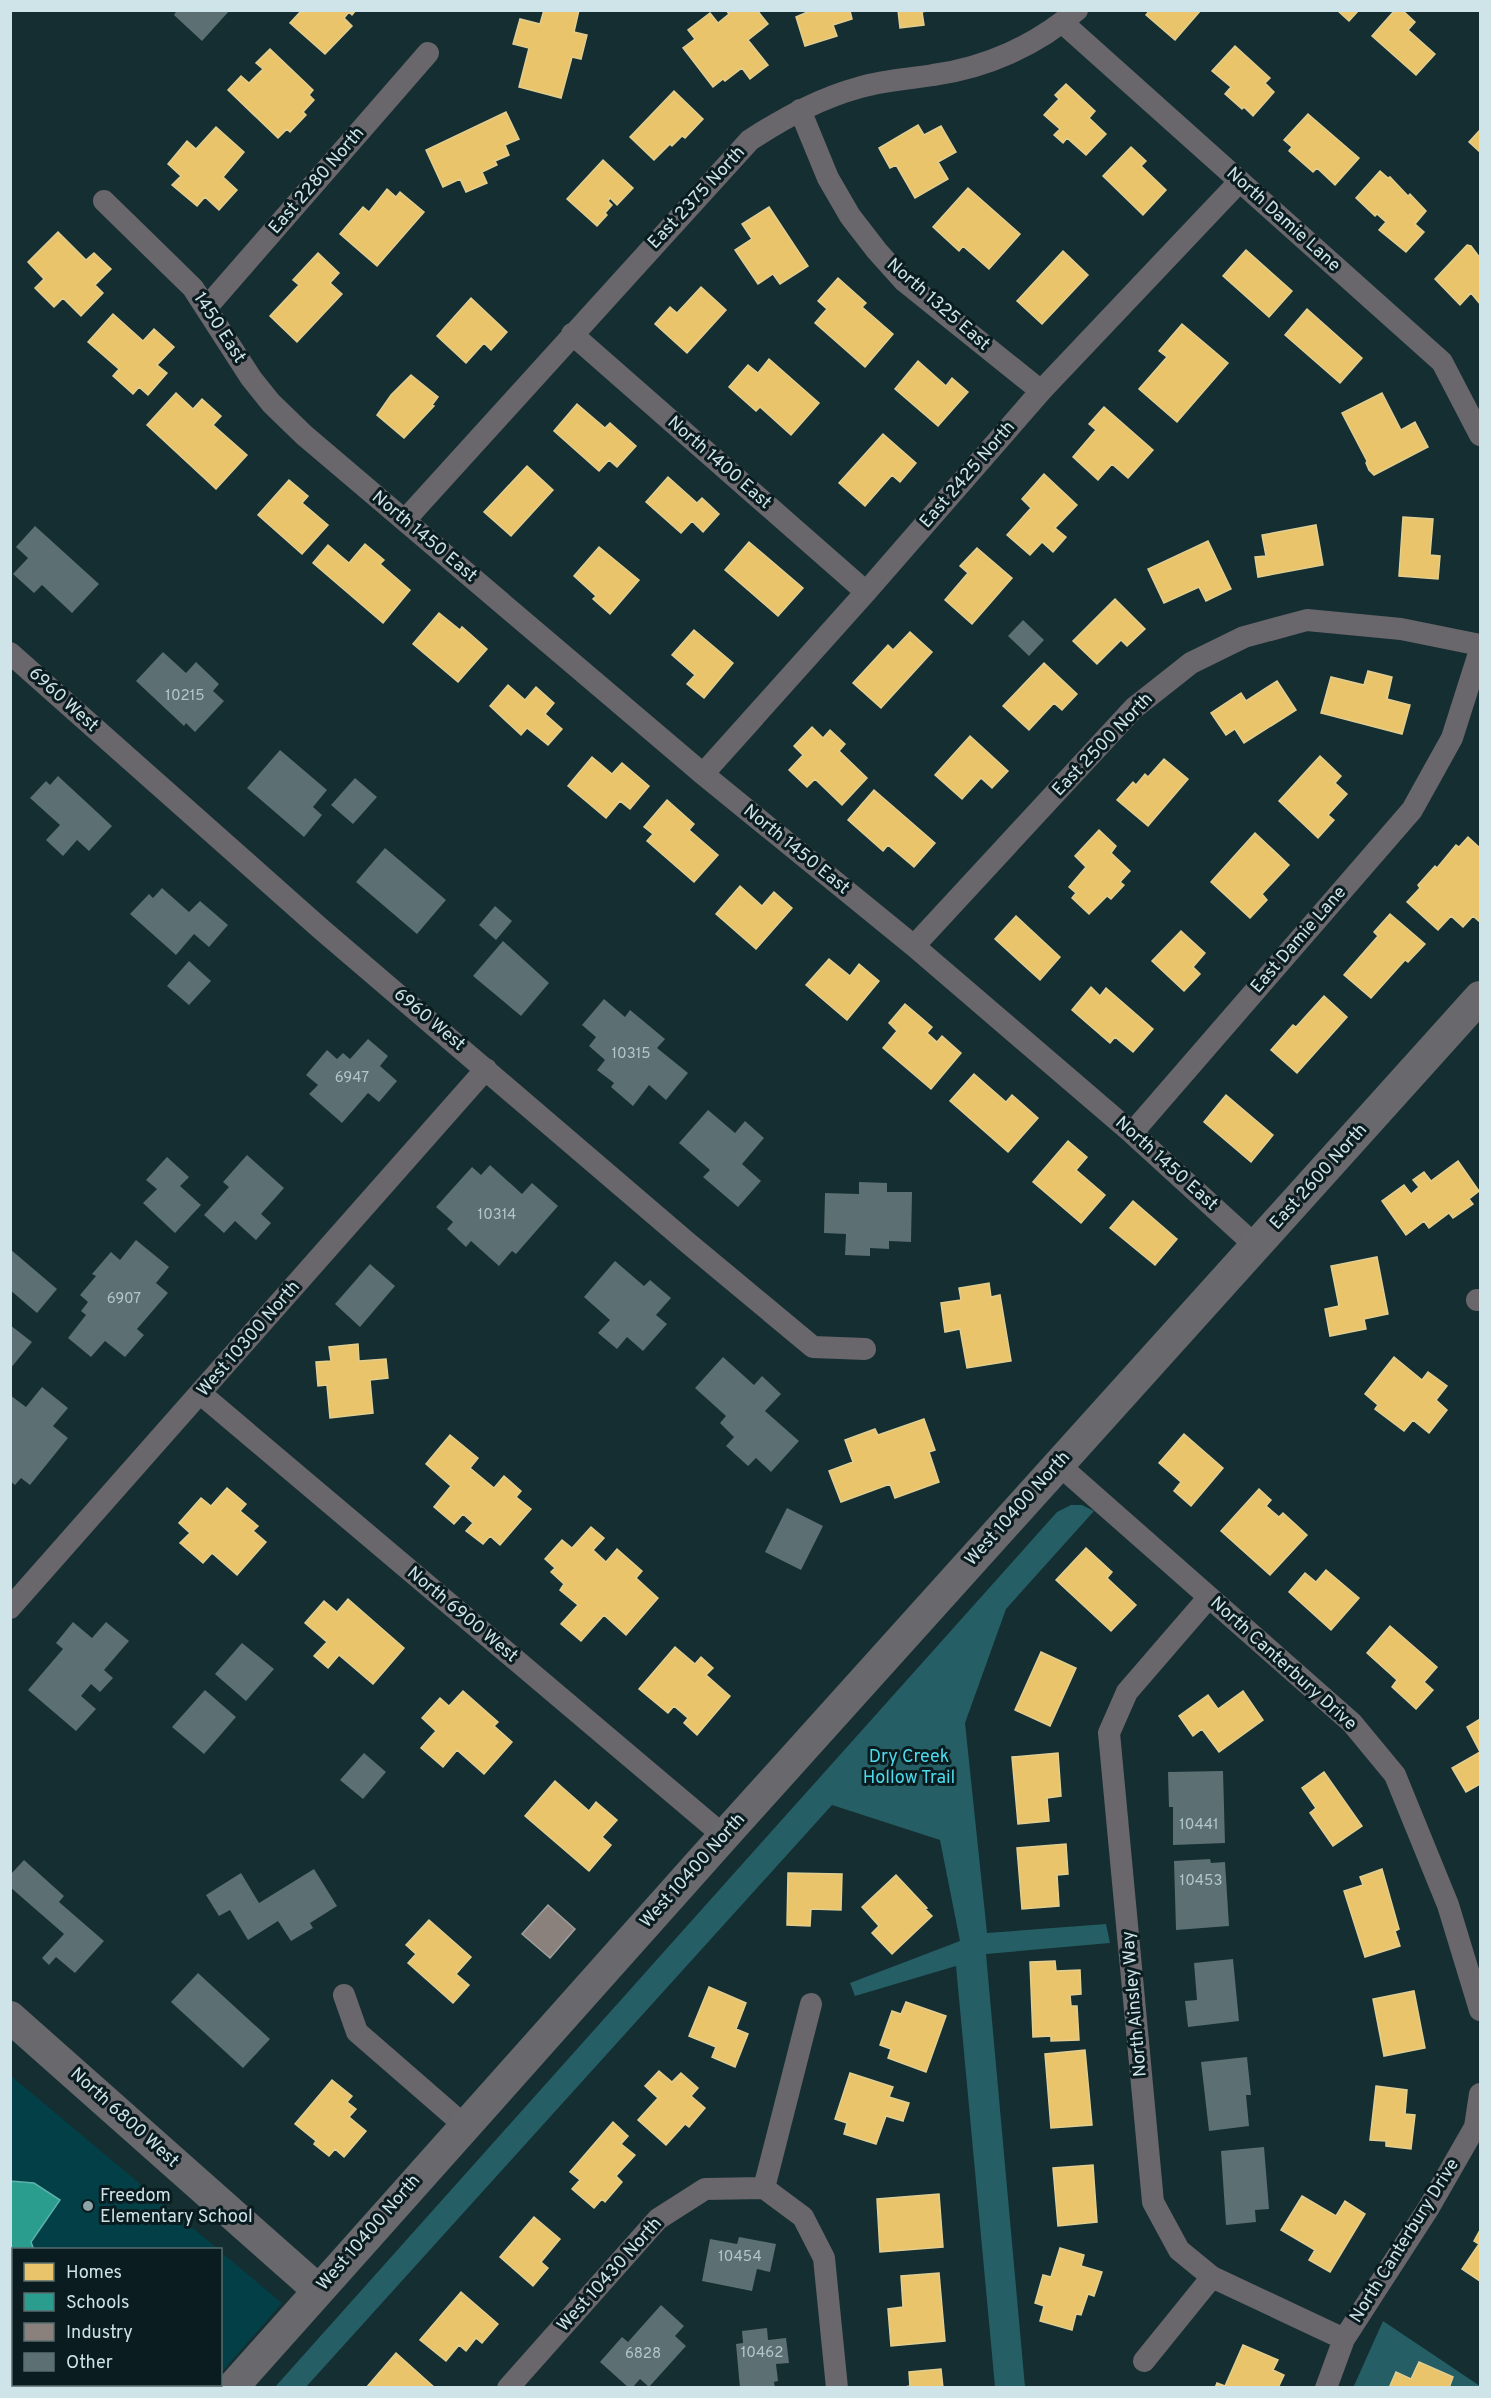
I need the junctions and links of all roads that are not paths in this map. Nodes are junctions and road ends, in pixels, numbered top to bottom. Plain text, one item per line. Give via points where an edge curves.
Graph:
1 (1070, 17) edge
2 (428, 53) dead end
3 (800, 110) junction
4 (1240, 181) junction
5 (104, 201) dead end
6 (207, 308) junction
7 (572, 334) junction
8 (1041, 391) junction
9 (1480, 435) edge
10 (330, 458) joint
11 (405, 520) junction
12 (866, 592) junction
13 (1480, 645) edge
14 (1480, 650) edge
15 (10, 653) edge
16 (703, 774) junction
17 (914, 946) junction
18 (1480, 997) edge
19 (486, 1069) junction
20 (1132, 1133) junction
21 (1257, 1247) junction
22 (865, 1348) dead end
23 (1157, 1358) joint
24 (201, 1394) junction
25 (1058, 1464) junction
26 (1209, 1597) junction
27 (10, 1608) edge
28 (723, 1836) junction
29 (344, 1995) dead end
30 (811, 2004) dead end
31 (1480, 2010) edge
32 (10, 2017) edge
33 (1480, 2094) edge
34 (464, 2125) junction
35 (764, 2188) junction
36 (1212, 2277) junction
37 (318, 2290) junction
38 (1344, 2339) junction
39 (1144, 2361) dead end
40 (232, 2388) edge
41 (508, 2388) edge
42 (837, 2388) edge
43 (1326, 2388) edge

1 - 3 street, East 2375 North via 1011,53 971,68 862,86
1 - 4 street, North Damie Lane
2 - 6 street, East 2280 North
3 - 7 street, East 2375 North via 750,140
3 - 8 street, North 1325 East via 828,178 877,251 904,281
4 - 8 street, East 2425 North
4 - 9 street, North Damie Lane via 1442,362
5 - 6 street, 1450 East via 193,288
6 - 10 street, 1450 East via 271,403
7 - 11 street, East 2375 North
7 - 12 street, North 1400 East
8 - 12 street, East 2425 North
10 - 11 street, North 1450 East
11 - 16 street, North 1450 East
12 - 16 street, East 2425 North
13 - 17 street, East 2500 North via 1401,629 1307,620 1244,637 1191,663 1134,708
14 - 20 street, East Damie Lane via 1452,738 1412,810
15 - 19 street, 6960 West via 278,892
16 - 17 street, North 1450 East
17 - 20 street, North 1450 East
18 - 21 street, East 2600 North
19 - 22 street, 6960 West via 813,1347
19 - 24 street, West 10300 North
20 - 21 street, North 1450 East
21 - 23 street, East 2600 North
23 - 25 street, West 10400 North
24 - 27 street, West 10300 North
24 - 28 street, North 6900 West
25 - 26 street, North Canterbury Drive
25 - 28 street, West 10400 North
26 - 31 street, North Canterbury Drive via 1352,1723 1395,1775 1448,1905
26 - 36 street, North Ainsley Way via 1127,1692 1109,1733 1153,2202 1179,2250
28 - 34 street, West 10400 North
29 - 34 street via 357,2032
30 - 35 street
32 - 37 street, North 6800 West
33 - 38 street, North Canterbury Drive via 1475,2127 1428,2210
34 - 37 street, West 10400 North
35 - 41 street, West 10430 North via 705,2189 658,2219
35 - 42 street via 803,2217 824,2258
36 - 38 street, North Ainsley Way
36 - 39 street
37 - 40 street, West 10400 North
38 - 43 street, North Canterbury Drive

